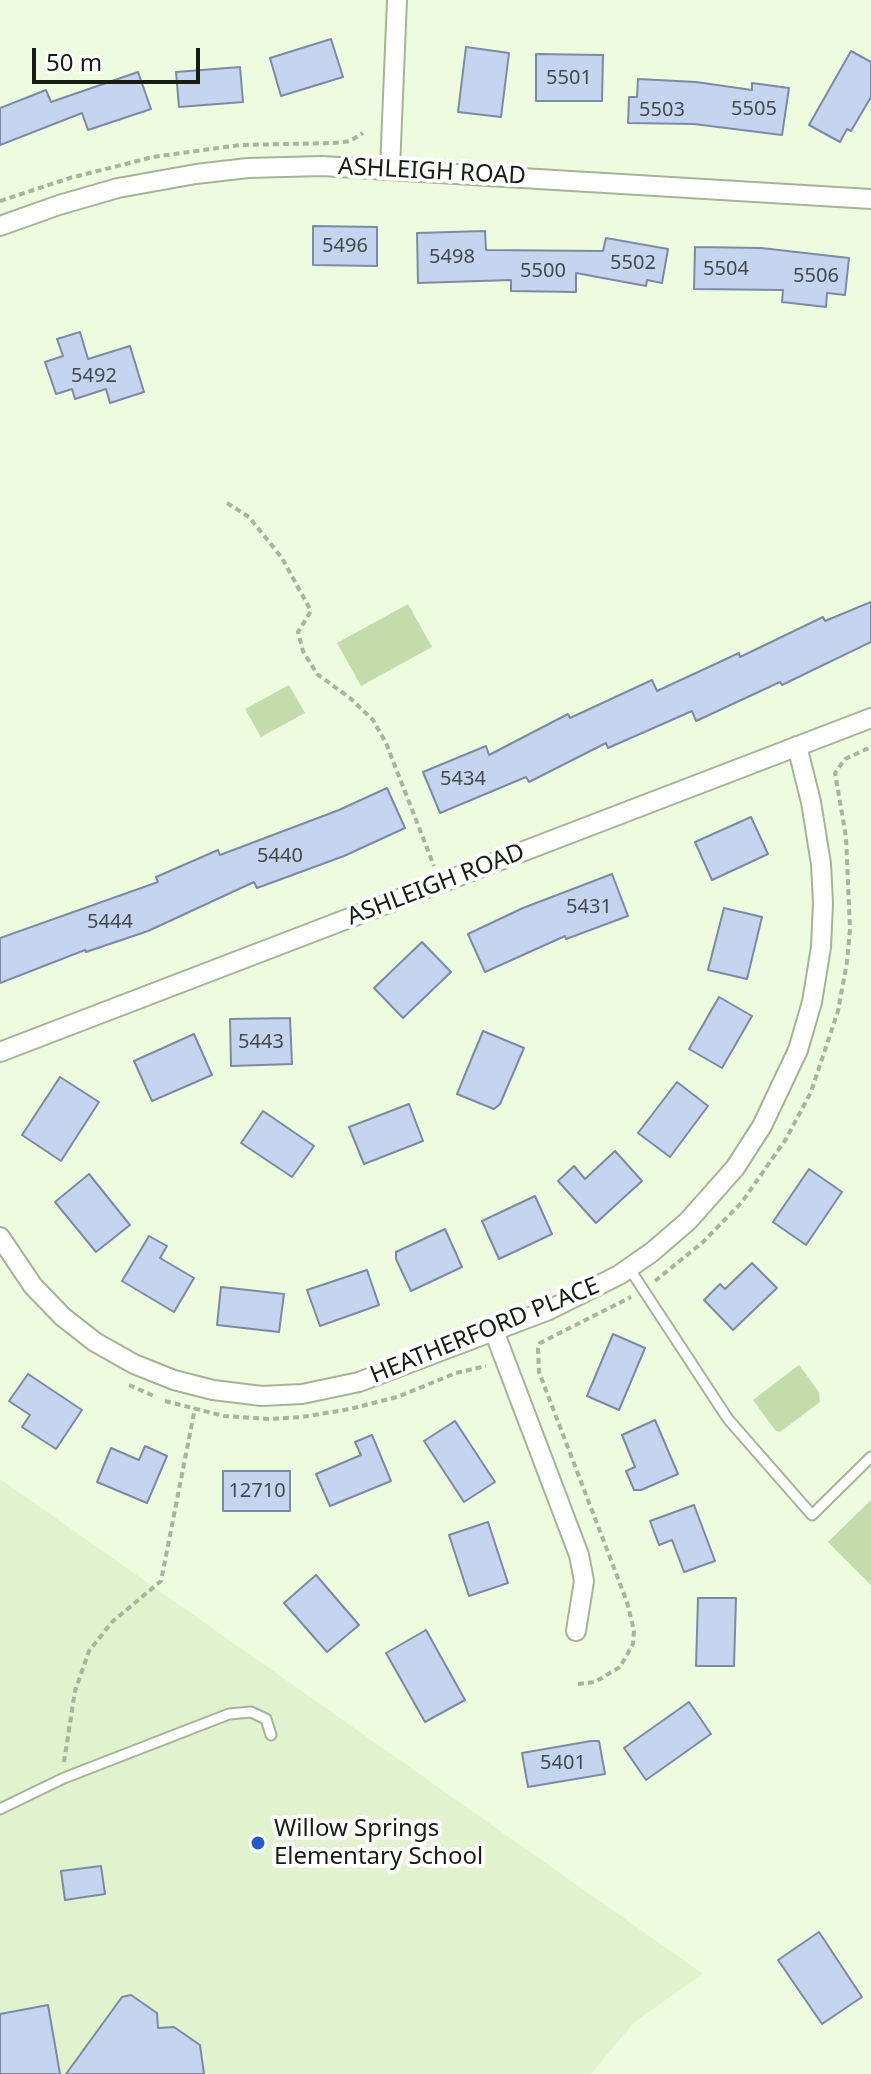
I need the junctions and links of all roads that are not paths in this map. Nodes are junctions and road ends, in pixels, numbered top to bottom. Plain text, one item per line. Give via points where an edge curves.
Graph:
1 (397, 0) edge
2 (390, 169) junction
3 (871, 199) edge
4 (0, 226) edge
5 (871, 718) edge
6 (797, 746) junction
7 (0, 1052) edge
8 (0, 1237) edge
9 (629, 1268) junction
10 (494, 1331) junction
11 (871, 1457) edge
12 (576, 1631) dead end
13 (271, 1735) dead end
14 (0, 1809) edge

1 - 2 street
2 - 3 street, ASHLEIGH ROAD
2 - 4 street, ASHLEIGH ROAD via 322,166 196,174 118,188
5 - 6 street, ASHLEIGH ROAD
6 - 7 street, ASHLEIGH ROAD
6 - 9 street, HEATHERFORD PLACE via 811,802 823,903 812,1002 798,1050 762,1126 735,1168 688,1221
8 - 10 street, HEATHERFORD PLACE via 33,1286 95,1342 155,1374 199,1386 262,1396 333,1389
9 - 10 street, HEATHERFORD PLACE via 584,1294
9 - 11 lane via 728,1419 812,1515
10 - 12 street via 579,1555 584,1581
13 - 14 lane via 266,1719 251,1712 229,1714 64,1778

